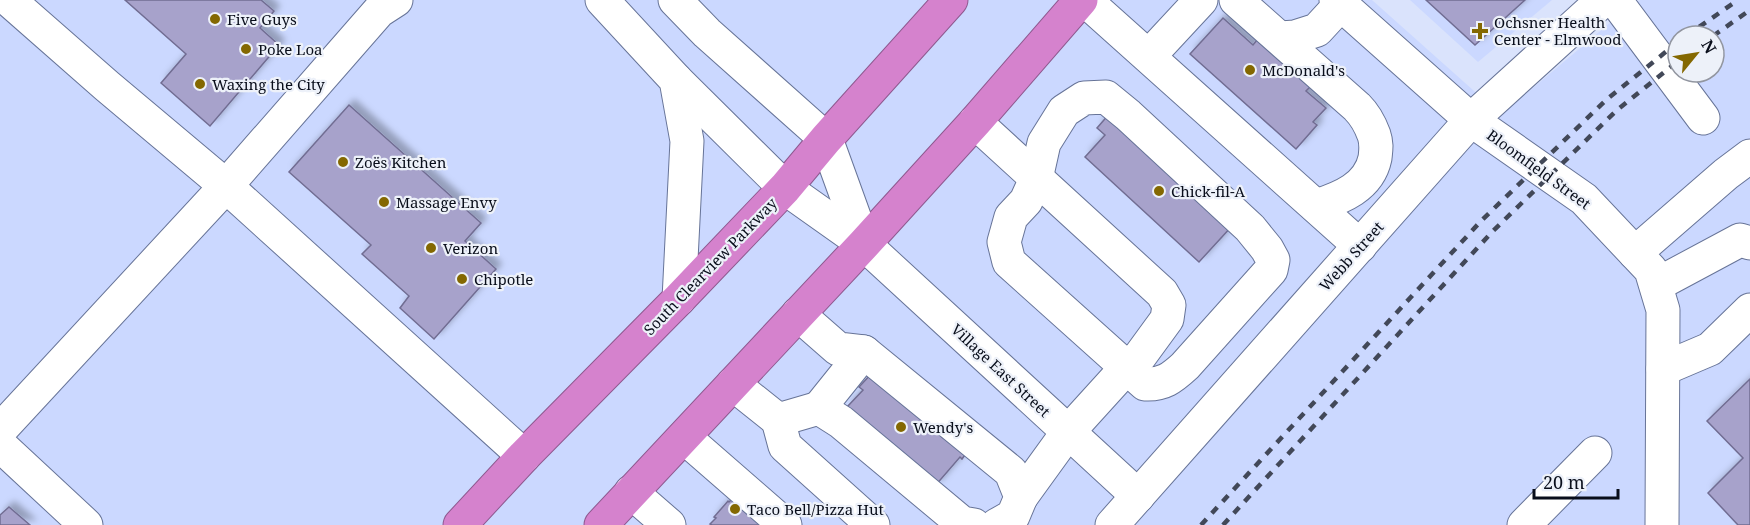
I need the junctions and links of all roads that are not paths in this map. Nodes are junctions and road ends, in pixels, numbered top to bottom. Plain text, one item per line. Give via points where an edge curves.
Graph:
1 (9, 0) edge
2 (396, 0) edge
3 (602, 0) edge
4 (675, 0) edge
5 (951, 0) edge
6 (1083, 0) edge
7 (1201, 0) edge
8 (1236, 0) edge
9 (1603, 0) edge
10 (1615, 0) edge
11 (1339, 2) edge
12 (1317, 30) junction
13 (1281, 39) junction
14 (1149, 56) junction
15 (1313, 68) junction
16 (676, 80) junction
17 (1703, 118) dead end
18 (1471, 120) junction
19 (975, 122) junction
20 (826, 139) junction
21 (1750, 156) edge
22 (1036, 179) junction
23 (226, 186) junction
24 (785, 188) junction
25 (1316, 206) junction
26 (1750, 243) edge
27 (864, 244) junction
28 (1360, 246) junction
29 (1635, 253) junction
30 (1656, 285) junction
31 (680, 299) junction
32 (1750, 310) edge
33 (798, 314) junction
34 (864, 352) junction
35 (1127, 367) junction
36 (1663, 369) junction
37 (733, 384) junction
38 (819, 408) junction
39 (778, 420) junction
40 (0, 430) edge
41 (1068, 432) junction
42 (684, 437) junction
43 (0, 445) edge
44 (1595, 453) dead end
45 (524, 456) junction
46 (632, 492) junction
47 (1138, 496) junction
48 (1021, 497) junction
49 (86, 525) edge
50 (460, 525) edge
51 (601, 525) edge
52 (669, 525) edge
53 (785, 525) edge
54 (873, 525) edge
55 (974, 525) edge
56 (997, 525) edge
57 (1112, 525) edge
58 (1524, 525) edge
59 (1662, 525) edge

1 - 23 street
2 - 23 street via 379,11
3 - 16 street, Village East Street
4 - 20 street
5 - 20 highway, South Clearview Parkway
6 - 14 street
6 - 19 highway
7 - 14 street
8 - 13 street
9 - 18 street, Webb Street
10 - 17 street
11 - 12 street
11 - 18 street, Bloomfield Street
12 - 13 street
12 - 15 street
13 - 15 street
14 - 25 street
15 - 25 street via 1364,114 1377,144 1373,168 1364,181 1336,200
16 - 24 street, Village East Street
16 - 31 street via 687,141
18 - 28 street, Webb Street
18 - 29 street, Bloomfield Street via 1584,199
19 - 22 street
19 - 27 highway
20 - 24 highway, South Clearview Parkway
20 - 27 street
21 - 29 street
22 - 35 street via 1026,201 1011,217 1004,242 1009,262
22 - 35 street via 1162,293 1168,305 1167,319
22 - 35 street via 1044,142 1064,111 1083,98 1106,97 1250,228 1273,260 1271,270 1171,378 1145,384
23 - 40 street
23 - 45 street
24 - 27 street, Village East Street
24 - 31 highway, South Clearview Parkway
25 - 28 street
26 - 30 street via 1740,240
27 - 33 highway
27 - 41 street, Village East Street
28 - 47 street, Webb Street
29 - 30 street, Bloomfield Street via 1651,270
30 - 36 street, Bloomfield Street via 1663,310
31 - 45 highway, South Clearview Parkway
32 - 36 street via 1710,349
33 - 34 street via 838,348
33 - 37 highway
34 - 38 street
34 - 48 street via 1011,472
35 - 41 street
36 - 59 street, Bloomfield Street
37 - 39 street
37 - 42 highway
38 - 39 street
38 - 55 street via 962,523
39 - 54 street via 785,446
41 - 47 street, Village East Street
41 - 48 street
42 - 46 highway
42 - 53 street
43 - 49 street
44 - 58 street
45 - 50 highway, South Clearview Parkway
46 - 51 highway
46 - 52 street
47 - 57 street, Webb Street
48 - 56 street via 1013,516

